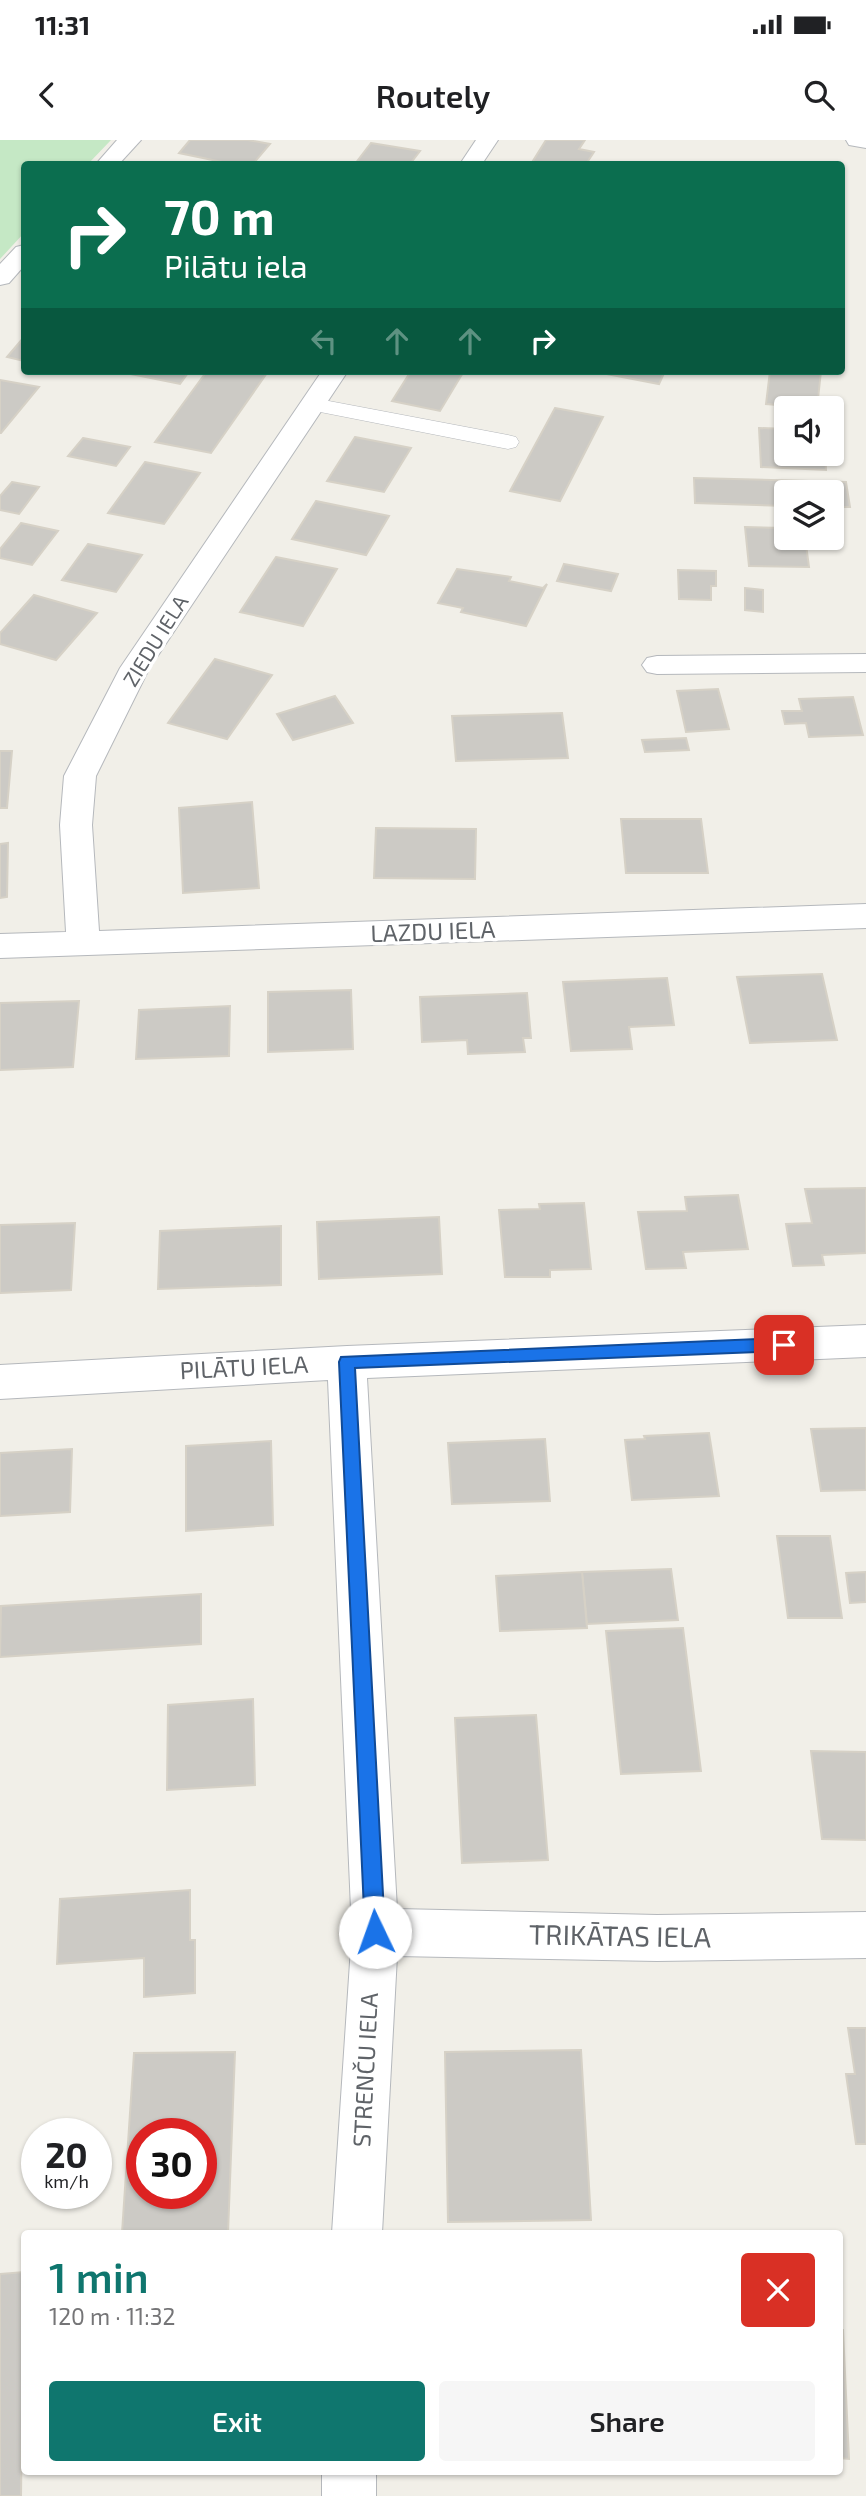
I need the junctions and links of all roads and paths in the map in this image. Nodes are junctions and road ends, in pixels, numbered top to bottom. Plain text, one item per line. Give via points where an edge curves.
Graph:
1 (130, 140) edge
2 (487, 140) edge
3 (857, 140) edge
4 (866, 141) edge
5 (110, 161) edge
6 (473, 161) edge
7 (21, 255) edge
8 (0, 278) edge
9 (332, 375) edge
10 (313, 404) junction
11 (508, 442) dead end
12 (866, 663) edge
13 (657, 665) dead end
14 (866, 916) edge
15 (83, 945) junction
16 (0, 946) edge
17 (866, 1341) edge
18 (347, 1362) junction
19 (0, 1382) edge
20 (375, 1932) junction
21 (866, 1935) edge
22 (357, 2230) edge
23 (349, 2475) edge
24 (348, 2496) edge

1 - 5 street
2 - 6 street
3 - 4 street
7 - 8 street
9 - 10 street, ZIEDU IELA
10 - 11 lane
10 - 15 street, ZIEDU IELA via 135,668 80,776 76,825
12 - 13 street
14 - 15 street, LAZDU IELA
15 - 16 street, LAZDU IELA
17 - 18 street, PILĀTU IELA
18 - 19 street, PILĀTU IELA
18 - 20 street, STRENČU IELA
20 - 21 street, TRIKĀTAS IELA via 657,1938
20 - 22 street, STRENČU IELA
23 - 24 street

